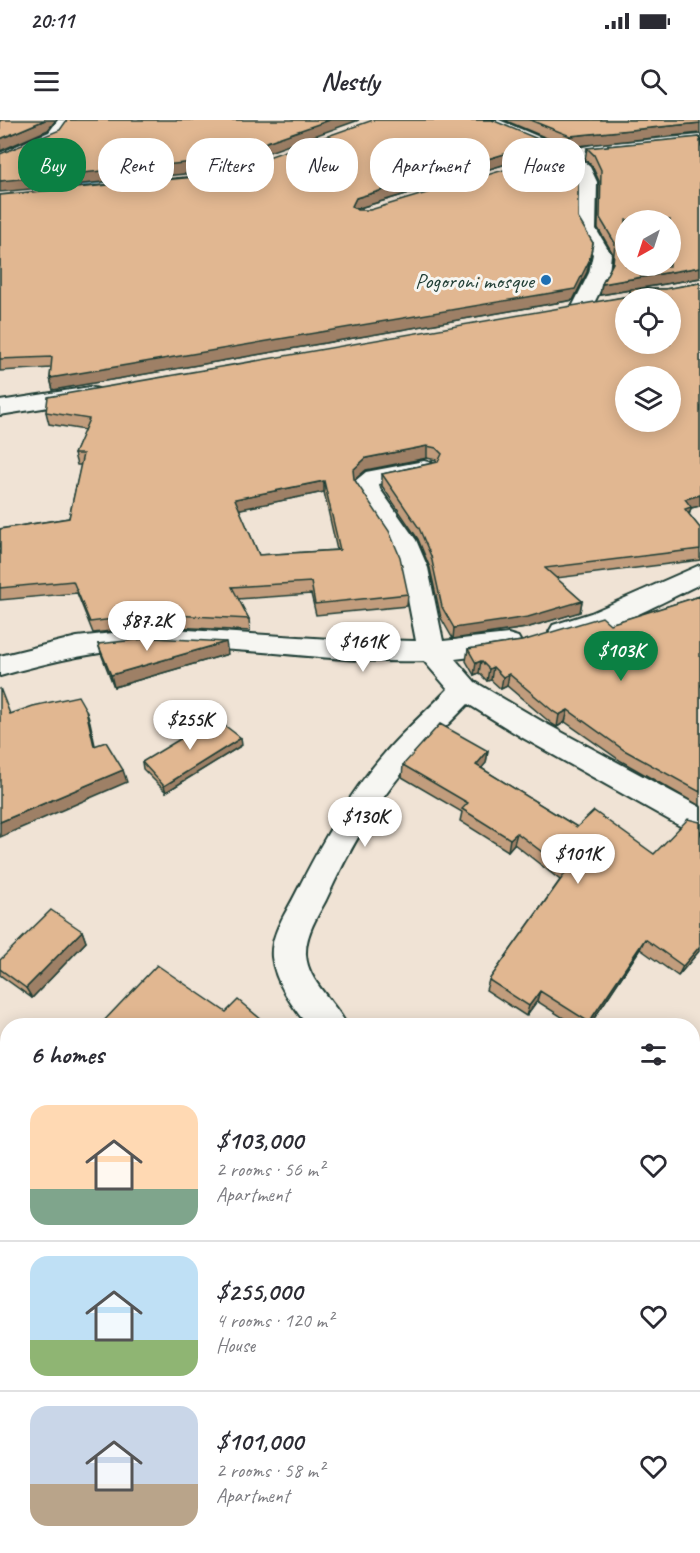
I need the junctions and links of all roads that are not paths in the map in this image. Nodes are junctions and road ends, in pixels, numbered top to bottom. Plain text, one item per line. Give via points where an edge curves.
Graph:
1 (66, 120) edge
2 (485, 120) edge
3 (528, 138) edge
4 (700, 140) edge
5 (585, 152) edge
6 (0, 159) edge
7 (585, 177) edge
8 (604, 303) edge
9 (582, 307) junction
10 (561, 310) edge
11 (110, 390) edge
12 (0, 408) edge
13 (427, 467) edge
14 (700, 574) edge
15 (432, 652) junction
16 (0, 666) edge
17 (465, 689) junction
18 (700, 822) edge
19 (324, 1018) edge

1 - 6 street via 55,135
2 - 3 street
4 - 5 street
7 - 9 street via 587,229 602,254 599,273
8 - 9 street
9 - 10 street
11 - 12 street
13 - 15 street via 367,481 415,568
14 - 15 street via 600,620 538,638
15 - 16 street via 158,638 92,644
15 - 17 street
17 - 18 street
17 - 19 street via 387,770 362,805 334,851 291,939 293,973

